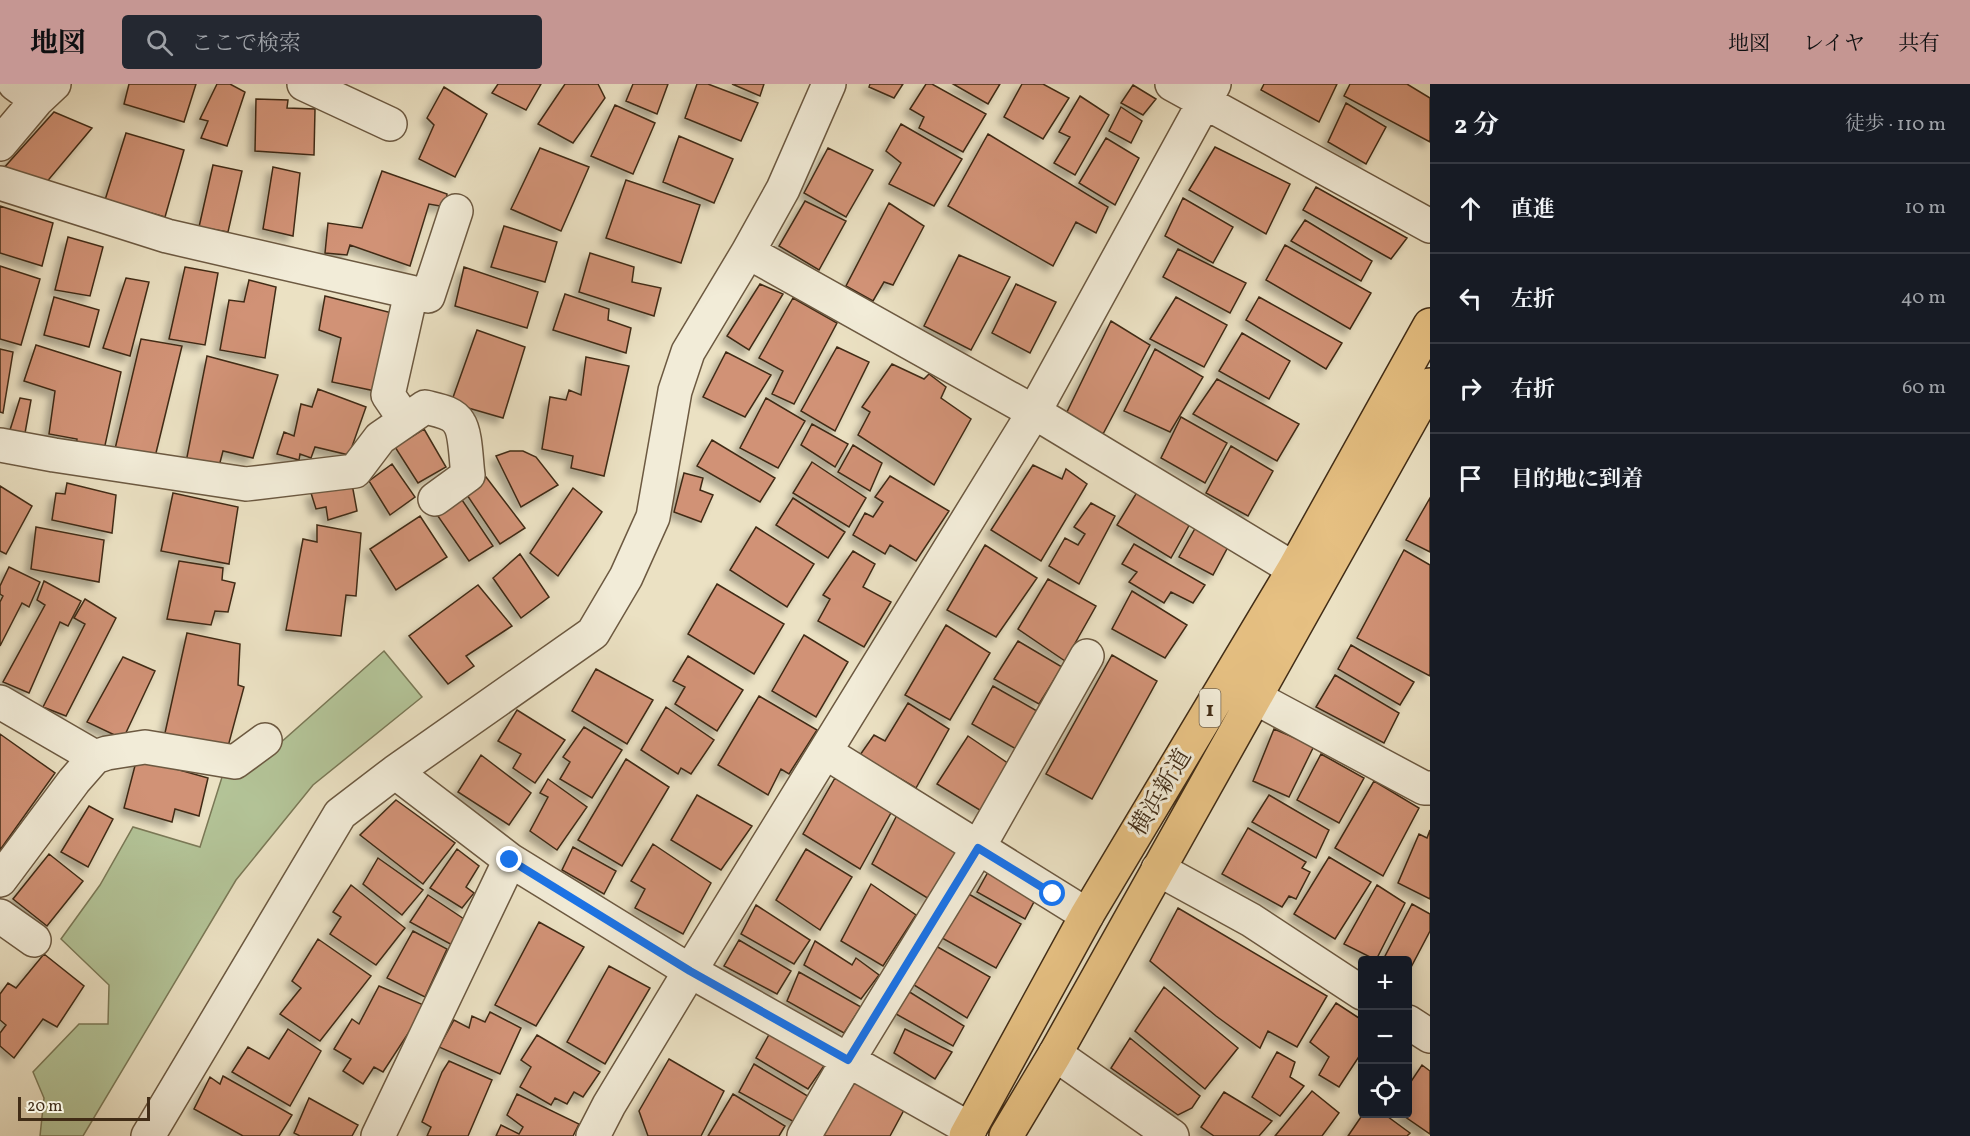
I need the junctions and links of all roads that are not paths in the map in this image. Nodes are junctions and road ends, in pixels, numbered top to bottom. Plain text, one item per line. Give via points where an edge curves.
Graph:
1 (304, 84) edge
2 (829, 84) edge
3 (1172, 84) edge
4 (36, 89) edge
5 (1209, 93) edge
6 (390, 124) dead end
7 (0, 144) edge
8 (0, 183) edge
9 (456, 211) dead end
10 (1430, 226) edge
11 (747, 252) junction
12 (411, 293) junction
13 (1430, 325) edge
14 (1430, 385) edge
15 (1034, 412) junction
16 (405, 420) junction
17 (0, 445) edge
18 (435, 499) dead end
19 (1294, 569) junction
20 (1087, 656) dead end
21 (1254, 697) junction
22 (0, 702) edge
23 (265, 740) dead end
24 (825, 752) junction
25 (95, 758) junction
26 (395, 772) junction
27 (1430, 788) edge
28 (978, 848) junction
29 (510, 860) junction
30 (1158, 869) junction
31 (0, 880) edge
32 (1087, 915) junction
33 (0, 916) edge
34 (34, 940) dead end
35 (690, 971) junction
36 (1358, 990) edge
37 (1412, 1025) edge
38 (1430, 1036) edge
39 (1055, 1053) junction
40 (848, 1060) junction
41 (609, 1105) junction
42 (968, 1132) edge
43 (148, 1136) edge
44 (378, 1136) edge
45 (594, 1136) edge
46 (624, 1136) edge
47 (804, 1136) edge
48 (1006, 1136) edge
49 (1172, 1136) edge

1 - 6 street
2 - 11 street via 783,189
3 - 5 street
4 - 7 street
5 - 10 street
5 - 15 street
8 - 12 street via 167,236
9 - 12 street via 428,296
11 - 15 street
11 - 26 street via 688,352 675,391 653,517 626,577 593,633
12 - 16 street via 388,394
13 - 19 highway, 横浜新道 / 1
14 - 21 highway, 横浜新道 / 1
15 - 19 street
15 - 24 street
16 - 17 street via 380,438 355,471 246,483
16 - 18 street via 425,407 446,412 459,422 468,475
19 - 32 highway, 横浜新道 / 1
20 - 28 street
21 - 27 street
21 - 30 highway, 横浜新道 / 1
22 - 25 street
23 - 25 street via 236,762 145,747
24 - 28 street
24 - 35 street
25 - 31 street
26 - 29 street
26 - 43 street via 340,814
28 - 32 street
28 - 40 street
29 - 35 street
29 - 44 street
30 - 36 street via 1251,920
30 - 39 highway, 横浜新道 / 1
32 - 42 highway, 横浜新道 / 1
33 - 34 street
35 - 40 street
35 - 41 street
37 - 38 street
39 - 48 highway, 横浜新道 / 1
39 - 49 street
40 - 42 street
40 - 47 street
41 - 45 street
41 - 46 street

